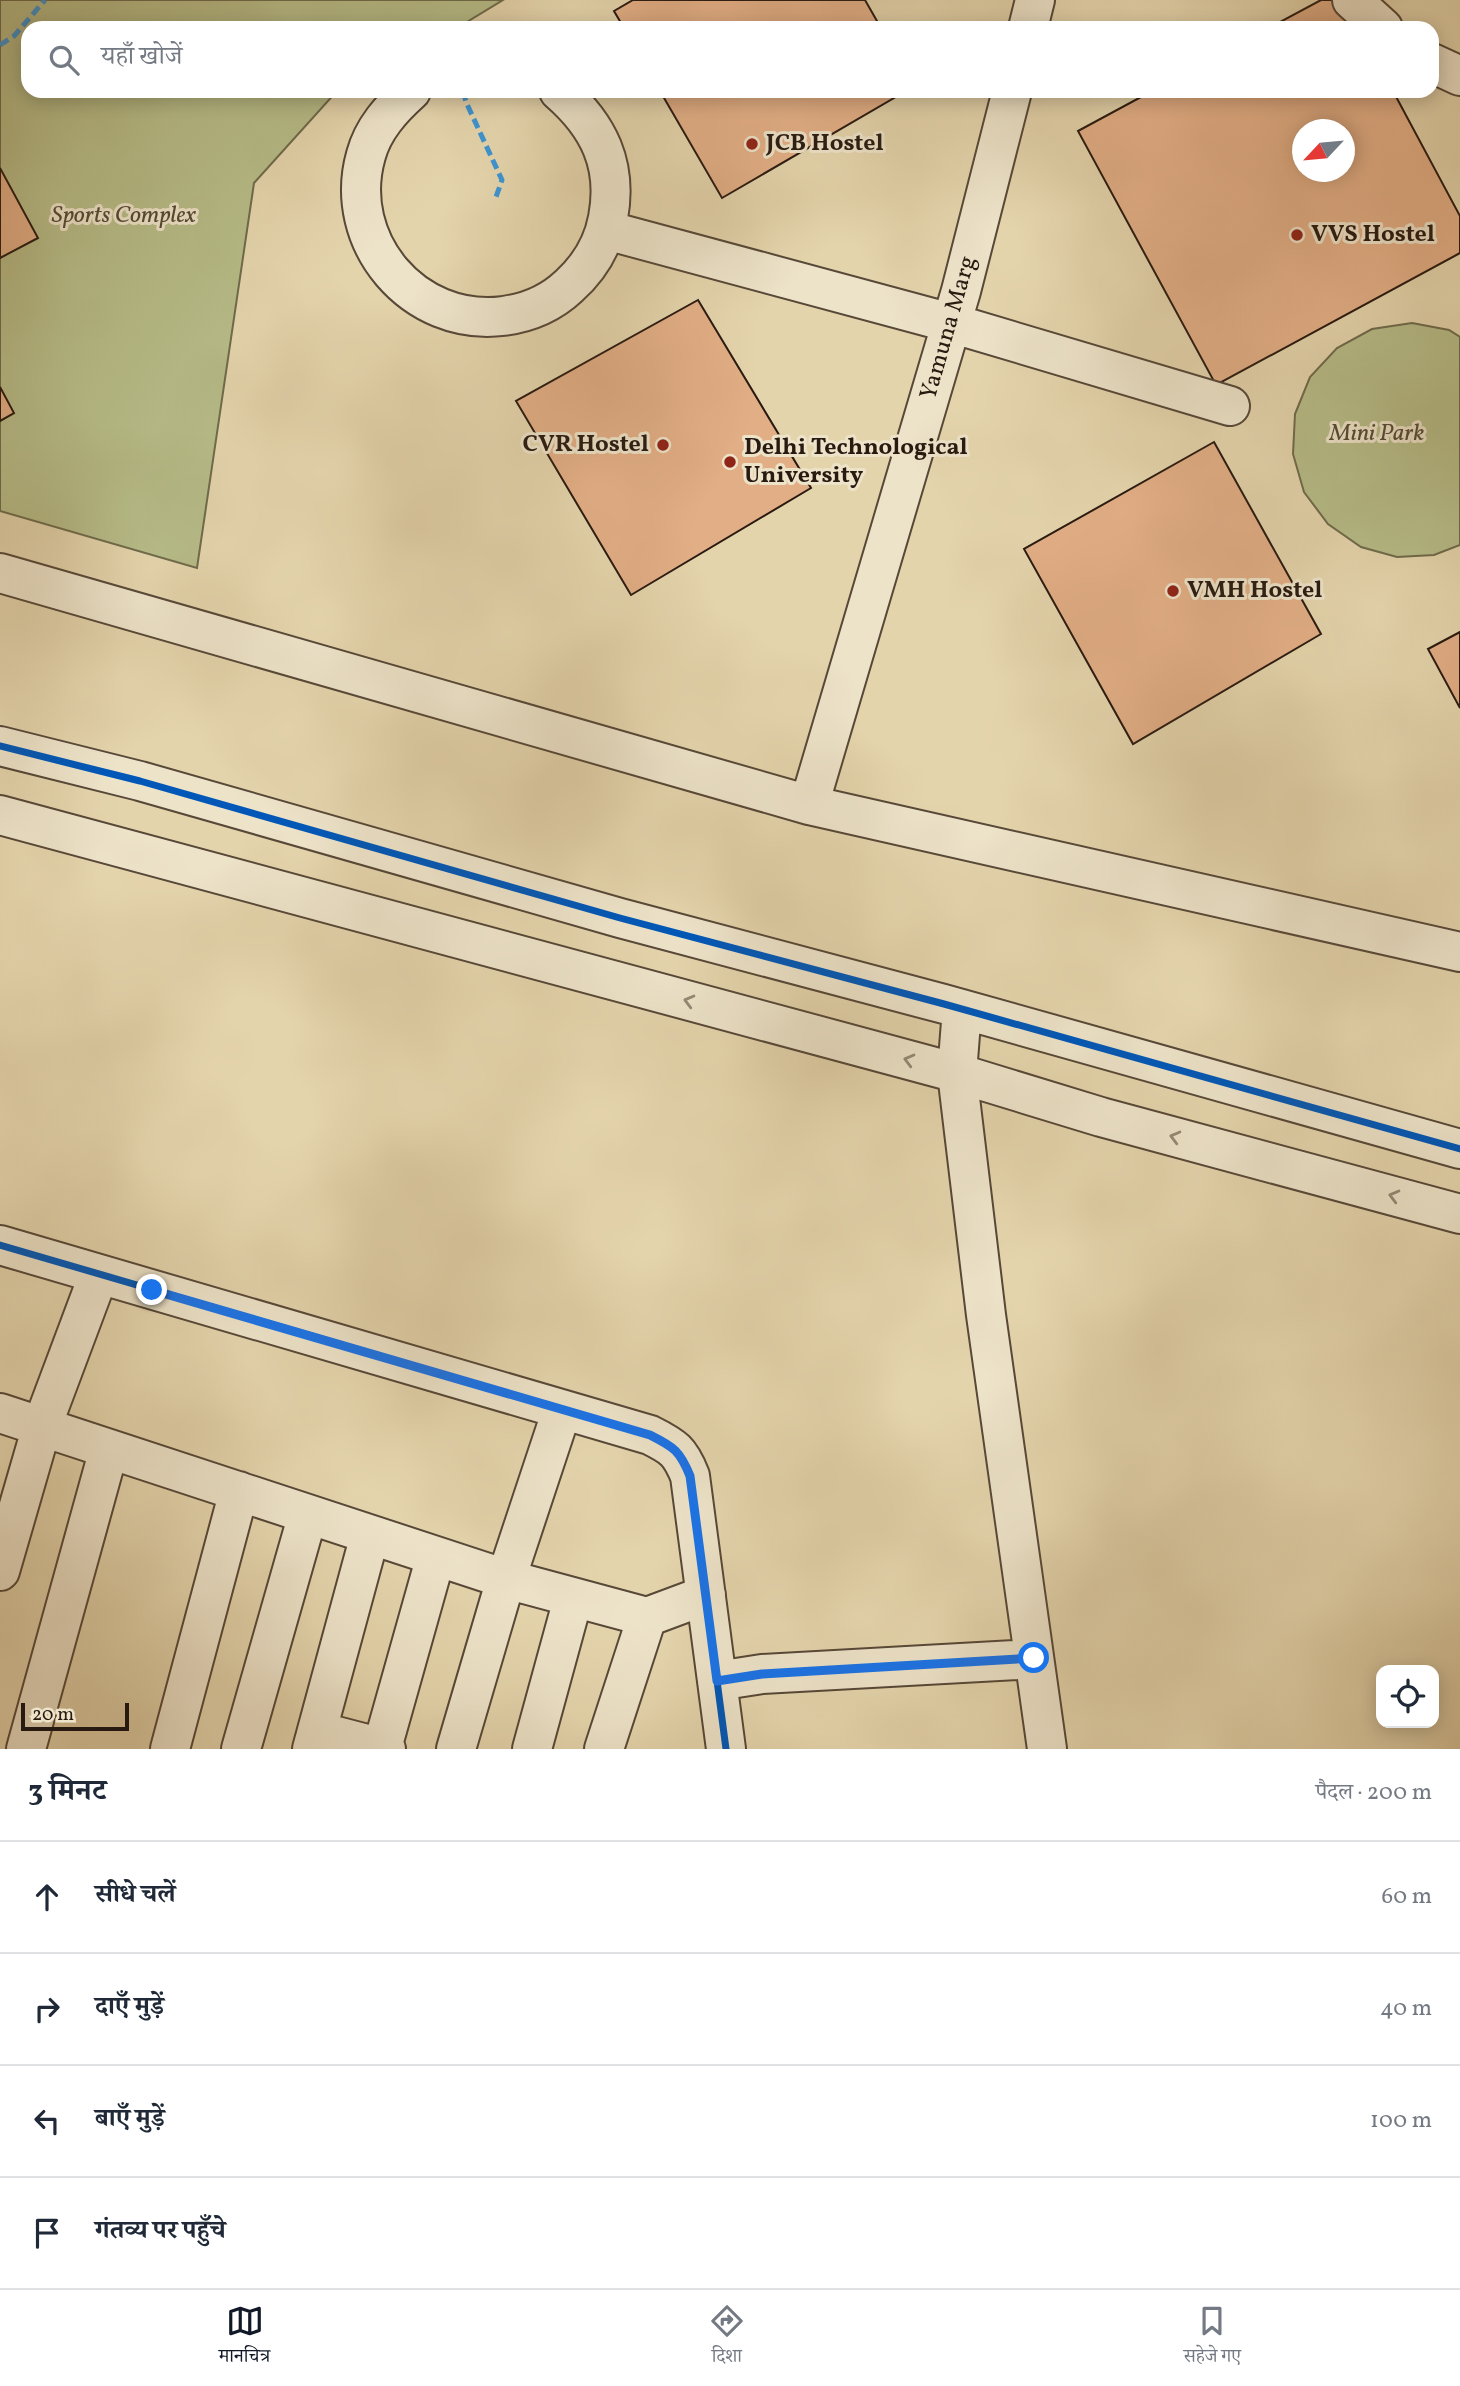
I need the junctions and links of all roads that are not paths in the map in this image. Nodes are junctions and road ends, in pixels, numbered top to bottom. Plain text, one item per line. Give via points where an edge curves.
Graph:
1 (1035, 0) edge
2 (1352, 0) edge
3 (1030, 21) edge
4 (1375, 21) edge
5 (1439, 66) edge
6 (1460, 76) edge
7 (404, 98) edge
8 (567, 98) edge
9 (1010, 98) edge
10 (606, 230) junction
11 (951, 323) junction
12 (1230, 406) dead end
13 (0, 573) edge
14 (0, 746) edge
15 (810, 804) junction
16 (0, 815) edge
17 (1460, 952) edge
18 (962, 1009) junction
19 (957, 1073) junction
20 (1460, 1149) edge
21 (1460, 1214) edge
22 (2, 1254) edge
23 (99, 1274) junction
24 (562, 1409) junction
25 (0, 1413) edge
26 (41, 1426) junction
27 (109, 1448) junction
28 (239, 1491) junction
29 (308, 1514) junction
30 (370, 1535) junction
31 (436, 1556) junction
32 (0, 1571) edge
33 (506, 1579) junction
34 (706, 1595) junction
35 (573, 1598) junction
36 (647, 1617) junction
37 (1034, 1658) junction
38 (717, 1681) junction
39 (315, 1740) edge
40 (384, 1748) edge
41 (26, 1749) edge
42 (170, 1749) edge
43 (241, 1749) edge
44 (456, 1749) edge
45 (533, 1749) edge
46 (604, 1749) edge
47 (726, 1749) edge
48 (1047, 1749) edge

1 - 3 street
2 - 4 street
5 - 6 street
7 - 10 street via 377,130 366,154 361,206 378,256 414,294 436,307 488,318 538,307 580,276
8 - 10 street via 594,128 605,152 611,178
9 - 11 street, Yamuna Marg
10 - 11 street
11 - 12 street
11 - 15 street, Yamuna Marg
13 - 15 street
14 - 18 street
15 - 17 street
19 -> 16 street
18 - 19 street
18 - 20 street
21 -> 19 street
19 - 37 street
22 - 23 street
23 - 24 street
23 - 26 street
24 - 33 street
24 - 34 street via 650,1435 674,1447 690,1476
25 - 26 street
26 - 27 street
26 - 32 street
27 - 28 street
27 - 41 street
28 - 29 street
28 - 42 street
29 - 30 street
29 - 43 street
30 - 31 street
30 - 39 street
31 - 33 street
31 - 40 street
33 - 35 street
33 - 44 street
34 - 36 street
34 - 38 street
35 - 36 street
35 - 45 street
36 - 46 street
37 - 38 street via 762,1674
37 - 48 street
38 - 47 street
39 - 40 street

